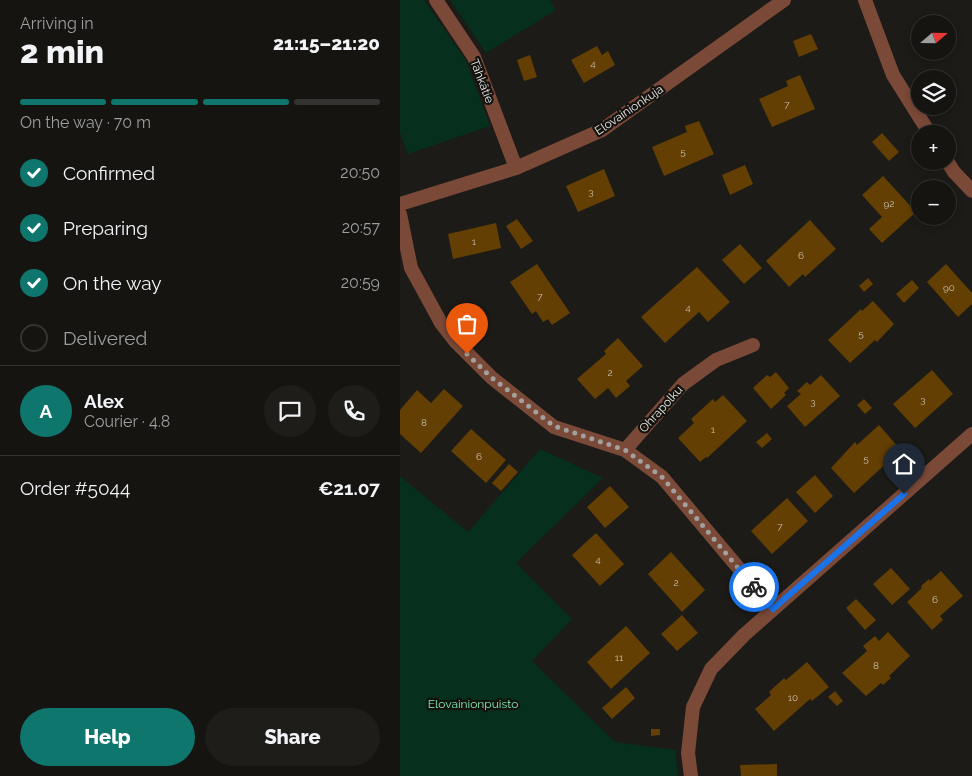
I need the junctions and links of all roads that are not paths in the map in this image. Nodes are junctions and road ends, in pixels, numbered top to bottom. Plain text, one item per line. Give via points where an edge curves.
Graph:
1 (436, 0) edge
2 (784, 0) edge
3 (865, 0) edge
4 (924, 125) edge
5 (516, 168) junction
6 (953, 170) edge
7 (972, 191) edge
8 (400, 204) edge
9 (400, 214) edge
10 (753, 345) dead end
11 (972, 434) edge
12 (625, 450) junction
13 (773, 609) junction
14 (690, 776) edge

1 - 5 street, Tähkätie via 474,57
2 - 5 street, Elovainionkuja via 602,130
3 - 4 street via 893,75
5 - 8 street, Elovainionkuja
6 - 7 street
9 - 12 street via 411,268 455,341 492,378 554,426
10 - 12 street, Ohrapolku via 716,360 683,384
11 - 13 street
12 - 13 street via 662,477
13 - 14 street via 711,669 693,707 688,752

